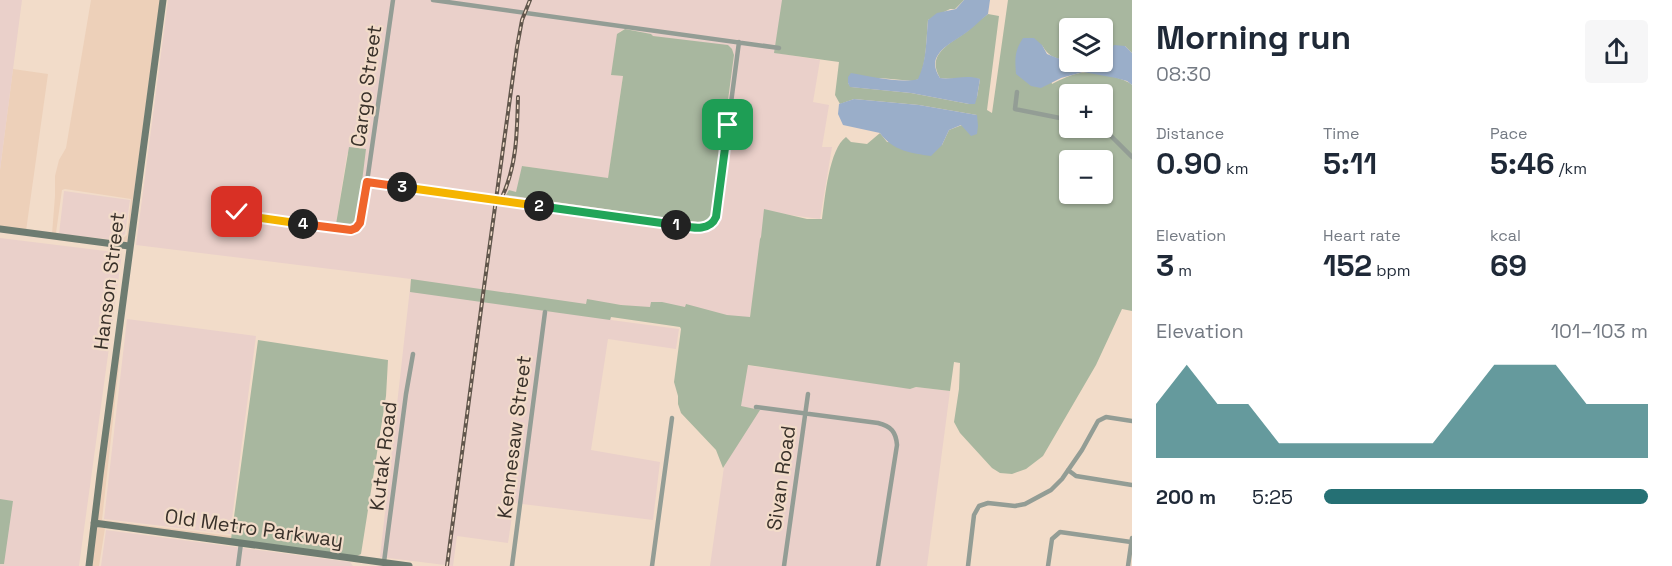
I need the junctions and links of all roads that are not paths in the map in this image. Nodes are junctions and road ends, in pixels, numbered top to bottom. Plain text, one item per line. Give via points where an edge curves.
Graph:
1 (163, 0) edge
2 (393, 0) edge
3 (433, 0) edge
4 (739, 42) junction
5 (779, 48) dead end
6 (1017, 92) dead end
7 (1059, 118) edge
8 (1113, 138) edge
9 (1132, 157) edge
10 (367, 182) junction
11 (247, 216) dead end
12 (0, 230) edge
13 (129, 246) junction
14 (545, 312) dead end
15 (413, 354) dead end
16 (808, 394) dead end
17 (756, 407) dead end
18 (805, 413) junction
19 (672, 418) dead end
20 (1132, 421) edge
21 (1068, 470) junction
22 (1132, 485) edge
23 (94, 523) junction
24 (1132, 540) edge
25 (241, 543) junction
26 (358, 562) edge
27 (384, 562) junction
28 (89, 566) edge
29 (238, 566) edge
30 (409, 566) edge
31 (512, 566) edge
32 (652, 566) edge
33 (784, 566) edge
34 (878, 566) edge
35 (968, 566) edge
36 (1048, 566) edge
37 (1128, 566) edge

1 - 13 street, Hanson Street
2 - 10 street, Cargo Street
3 - 4 street
4 - 5 street
4 - 10 street via 716,217 709,226 693,227
6 - 7 street via 1015,110
8 - 9 street
10 - 11 street, Cargo Street via 360,223 351,230
12 - 13 street
13 - 23 street, Hanson Street
14 - 31 street, Kennesaw Street
15 - 27 street, Kutak Road
16 - 18 street, Sivan Road
17 - 18 street
18 - 33 street, Sivan Road
18 - 34 street via 878,423 894,432 897,445
19 - 32 street
20 - 21 street via 1108,417 1098,421
21 - 22 street via 1077,476
21 - 35 street via 1054,488 1025,504 979,506 974,514
23 - 25 street, Old Metro Parkway
23 - 28 street, Hanson Street
24 - 36 street via 1060,532 1052,539
24 - 37 street
25 - 26 street, Old Metro Parkway
25 - 29 street
26 - 27 street, Old Metro Parkway
27 - 30 street, Old Metro Parkway

